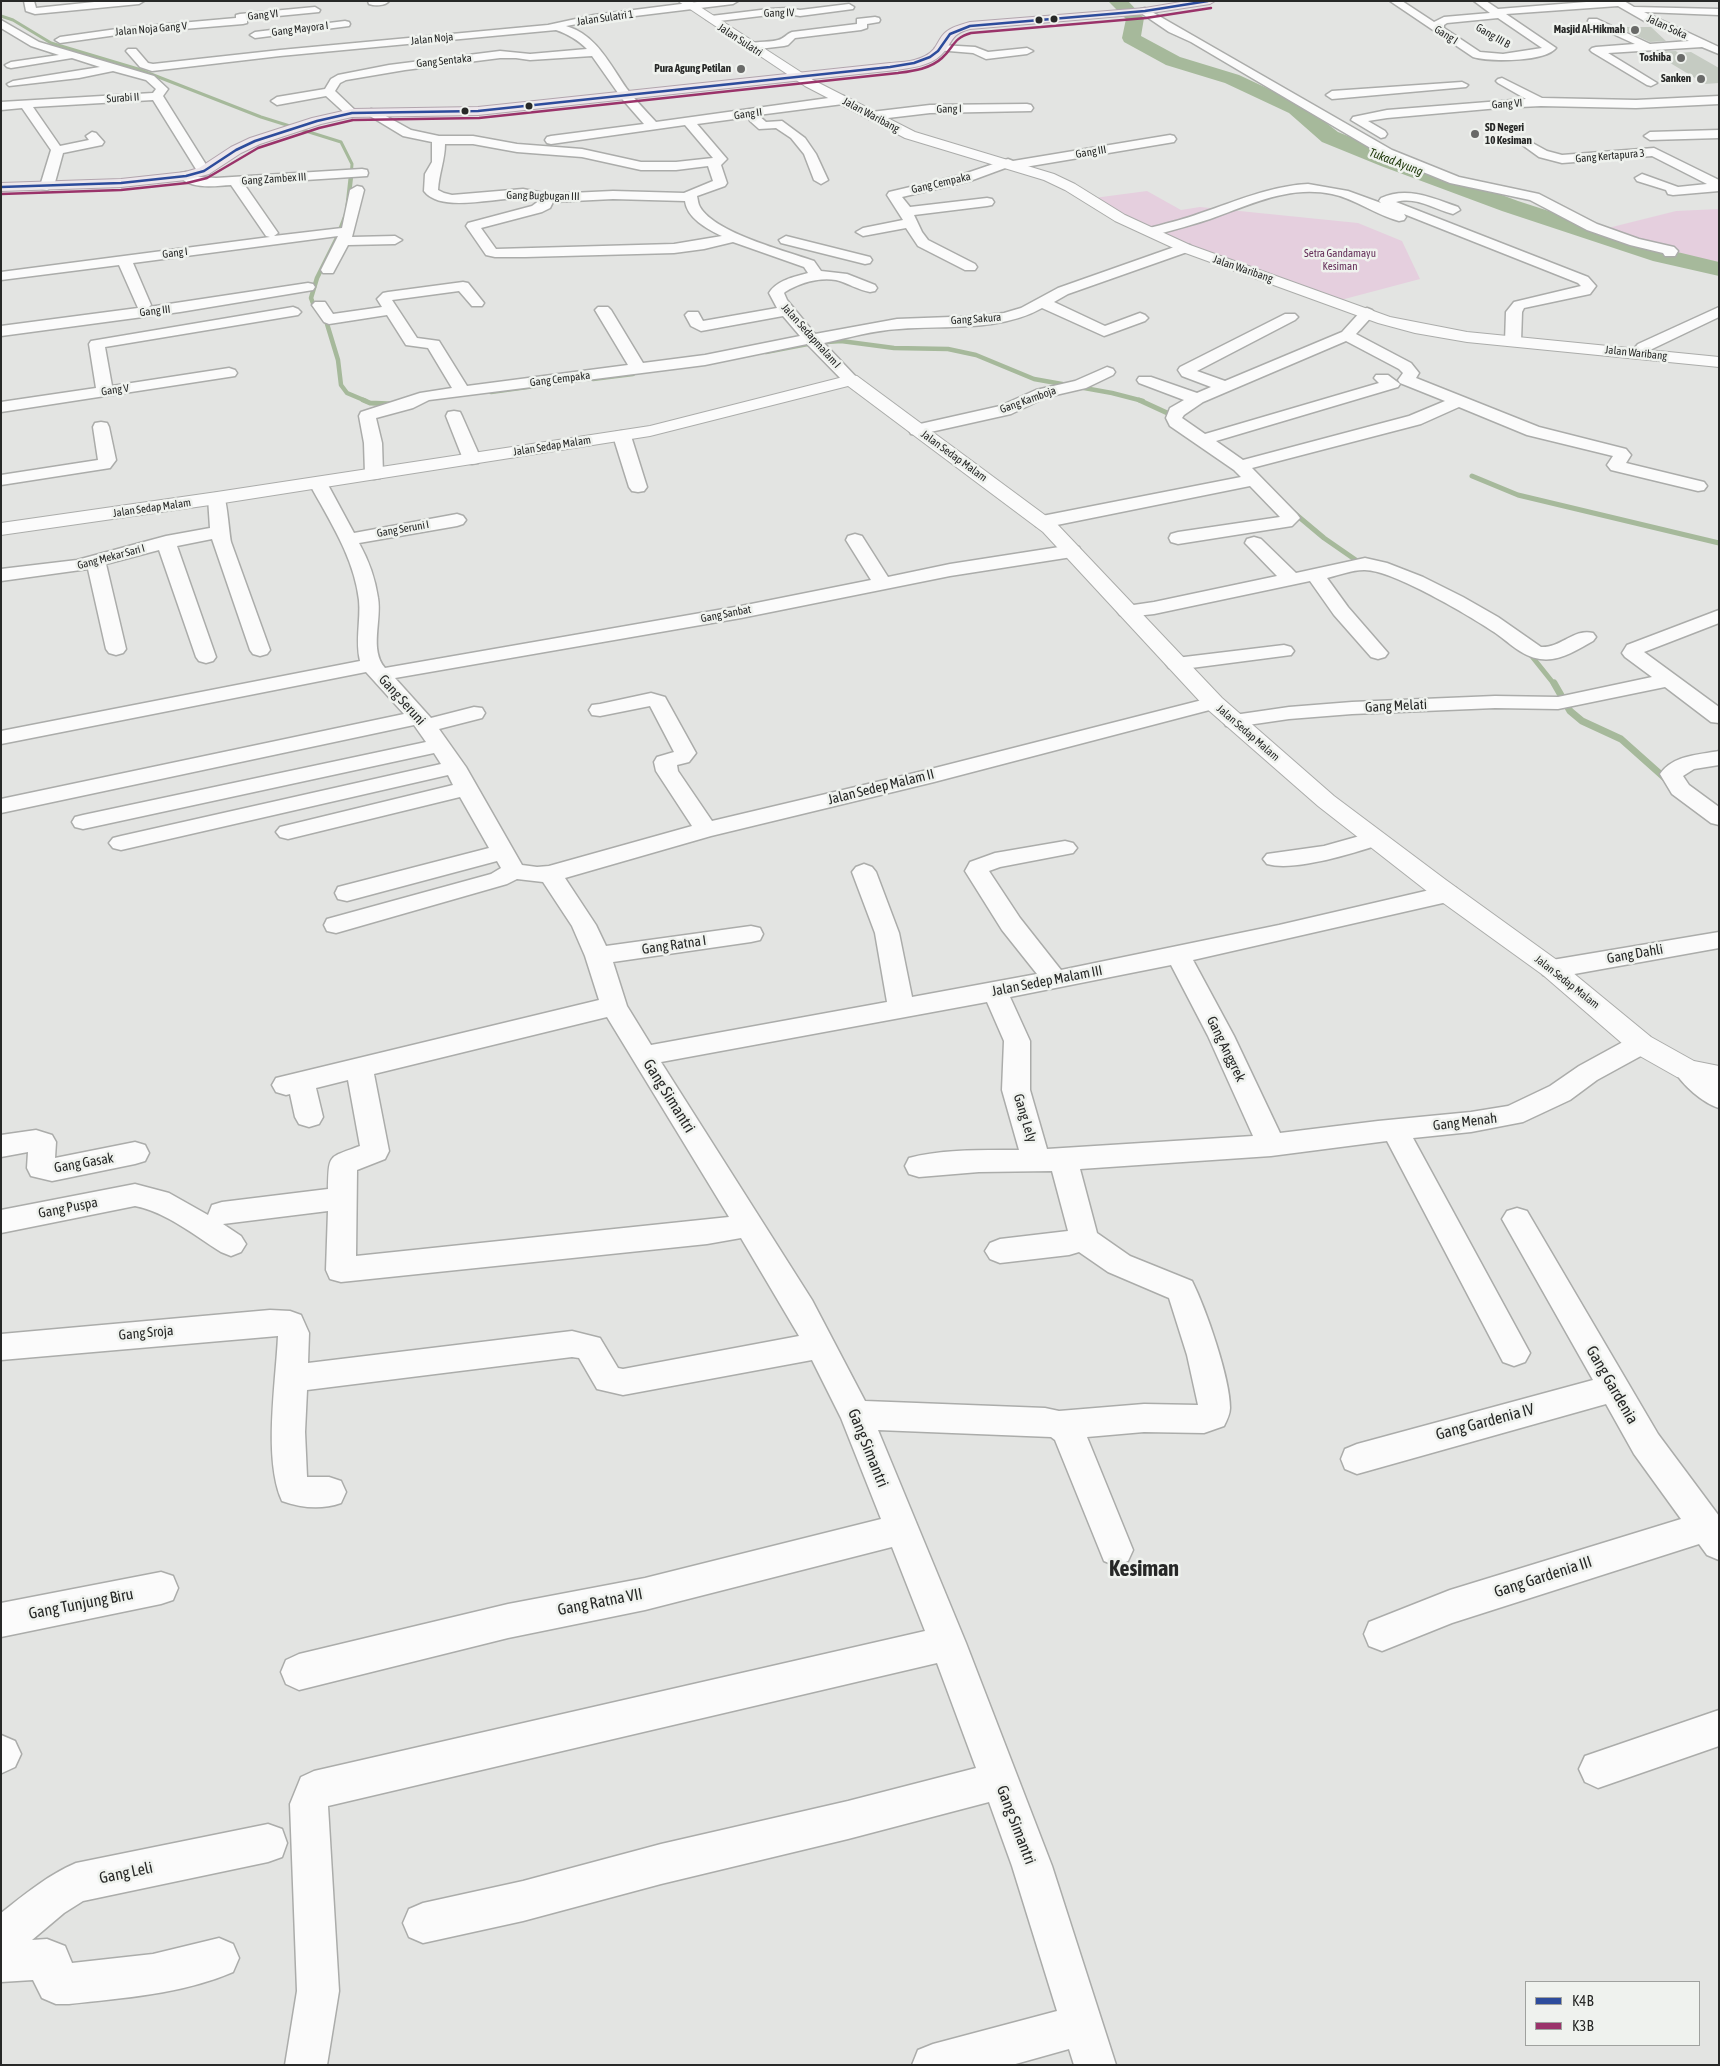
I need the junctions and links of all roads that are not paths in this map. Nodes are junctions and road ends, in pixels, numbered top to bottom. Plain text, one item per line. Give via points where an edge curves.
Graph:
1 (29, 1) edge
2 (139, 1) edge
3 (384, 1) edge
4 (733, 1) edge
5 (1210, 1) edge
6 (1395, 1) edge
7 (1480, 1) edge
8 (1536, 1) edge
9 (1667, 1) edge
10 (372, 2) edge
11 (687, 4) edge
12 (1621, 4) edge
13 (236, 6) dead end
14 (849, 7) dead end
15 (1548, 8) junction
16 (315, 10) dead end
17 (35, 11) joint
18 (1141, 11) junction
19 (1684, 11) junction
20 (1719, 12) edge
21 (1502, 13) junction
22 (1562, 16) dead end
23 (1462, 18) junction
24 (143, 19) dead end
25 (241, 19) junction
26 (708, 19) junction
27 (874, 20) dead end
28 (1593, 21) dead end
29 (1, 23) edge
30 (566, 26) junction
31 (350, 27) dead end
32 (1477, 27) dead end
33 (167, 28) junction
34 (134, 30) junction
35 (1440, 31) junction
36 (20, 35) junction
37 (258, 37) junction
38 (1, 38) edge
39 (163, 39) dead end
40 (60, 40) dead end
41 (1702, 44) junction
42 (1509, 45) dead end
43 (1648, 46) junction
44 (750, 47) junction
45 (941, 48) junction
46 (132, 51) dead end
47 (1027, 51) dead end
48 (1719, 51) edge
49 (597, 52) junction
50 (280, 53) junction
51 (1524, 54) junction
52 (78, 55) junction
53 (116, 67) junction
54 (1441, 73) dead end
55 (797, 76) junction
56 (1502, 81) dead end
57 (1651, 83) dead end
58 (13, 84) junction
59 (1469, 89) junction
60 (329, 92) junction
61 (625, 95) junction
62 (157, 96) junction
63 (1332, 96) dead end
64 (843, 100) junction
65 (1713, 100) edge
66 (277, 101) dead end
67 (1540, 102) junction
68 (1499, 104) junction
69 (1619, 104) junction
70 (21, 105) junction
71 (1, 106) edge
72 (1027, 108) dead end
73 (1719, 109) edge
74 (371, 113) junction
75 (1633, 113) dead end
76 (352, 114) junction
77 (749, 114) junction
78 (871, 116) junction
79 (689, 122) junction
80 (652, 125) junction
81 (1719, 134) edge
82 (92, 136) dead end
83 (1650, 136) dead end
84 (1170, 138) dead end
85 (438, 140) junction
86 (1395, 140) dead end
87 (1527, 144) dead end
88 (526, 149) junction
89 (57, 150) junction
90 (717, 161) junction
91 (1010, 164) junction
92 (204, 171) junction
93 (356, 173) dead end
94 (186, 176) junction
95 (644, 176) dead end
96 (1642, 178) dead end
97 (820, 180) dead end
98 (235, 181) junction
99 (46, 186) junction
100 (1719, 186) edge
101 (1, 187) edge
102 (357, 190) dead end
103 (584, 196) junction
104 (689, 197) junction
105 (548, 198) junction
106 (634, 200) junction
107 (986, 202) dead end
108 (1453, 210) dead end
109 (588, 211) dead end
110 (908, 218) junction
111 (863, 232) dead end
112 (1150, 232) junction
113 (270, 233) dead end
114 (344, 234) junction
115 (654, 234) dead end
116 (730, 235) junction
117 (1466, 235) junction
118 (395, 240) dead end
119 (1186, 248) junction
120 (674, 249) junction
121 (1670, 253) dead end
122 (124, 260) junction
123 (970, 267) dead end
124 (328, 270) dead end
125 (816, 275) junction
126 (835, 275) junction
127 (1, 276) edge
128 (308, 287) dead end
129 (870, 288) dead end
130 (1063, 291) junction
131 (1079, 300) dead end
132 (1041, 302) junction
133 (477, 303) dead end
134 (143, 305) dead end
135 (320, 305) dead end
136 (390, 310) junction
137 (603, 310) dead end
138 (1719, 310) edge
139 (788, 311) junction
140 (293, 312) dead end
141 (1367, 313) junction
142 (693, 315) dead end
143 (1290, 317) dead end
144 (1140, 318) dead end
145 (1, 331) edge
146 (1347, 335) junction
147 (815, 342) junction
148 (1513, 342) junction
149 (1638, 353) junction
150 (1719, 362) edge
151 (638, 369) junction
152 (1107, 372) dead end
153 (229, 373) dead end
154 (1382, 378) dead end
155 (851, 380) junction
156 (1144, 380) dead end
157 (1226, 387) junction
158 (105, 392) junction
159 (463, 392) junction
160 (1196, 398) junction
161 (1460, 401) junction
162 (1, 406) edge
163 (454, 416) dead end
164 (101, 427) dead end
165 (917, 430) junction
166 (622, 436) junction
167 (1205, 439) junction
168 (472, 459) junction
169 (1246, 469) junction
170 (374, 474) junction
171 (1, 480) edge
172 (318, 482) junction
173 (1698, 486) dead end
174 (638, 487) dead end
175 (217, 498) junction
176 (457, 520) dead end
177 (1042, 522) junction
178 (1, 529) edge
179 (220, 532) junction
180 (1178, 538) dead end
181 (349, 539) junction
182 (855, 540) dead end
183 (166, 542) junction
184 (1254, 543) dead end
185 (1072, 551) junction
186 (96, 561) junction
187 (1, 575) edge
188 (1315, 575) junction
189 (1292, 580) junction
190 (882, 583) junction
191 (1127, 611) junction
192 (1719, 616) edge
193 (1586, 637) dead end
194 (116, 650) dead end
195 (260, 650) dead end
196 (1284, 651) dead end
197 (1378, 653) dead end
198 (206, 657) dead end
199 (1176, 664) junction
200 (375, 670) junction
201 (1670, 680) junction
202 (1214, 703) junction
203 (600, 710) dead end
204 (474, 713) dead end
205 (1719, 717) edge
206 (422, 721) junction
207 (1234, 721) junction
208 (1, 738) edge
209 (440, 745) junction
210 (1719, 758) edge
211 (455, 767) junction
212 (467, 788) junction
213 (1, 806) edge
214 (1719, 818) edge
215 (84, 822) dead end
216 (706, 830) junction
217 (288, 832) dead end
218 (1374, 839) junction
219 (121, 843) dead end
220 (1065, 848) dead end
221 (1275, 859) dead end
222 (509, 862) junction
223 (864, 872) dead end
224 (550, 874) junction
225 (347, 894) dead end
226 (1447, 894) junction
227 (336, 924) dead end
228 (751, 934) dead end
229 (1719, 940) edge
230 (1178, 955) junction
231 (598, 956) junction
232 (1552, 968) junction
233 (1054, 979) junction
234 (995, 991) junction
235 (614, 1006) junction
236 (902, 1008) junction
237 (1641, 1044) junction
238 (644, 1056) junction
239 (359, 1068) junction
240 (1688, 1070) junction
241 (1719, 1076) edge
242 (1719, 1098) edge
243 (309, 1117) dead end
244 (1395, 1130) junction
245 (1271, 1145) junction
246 (1, 1146) edge
247 (135, 1153) dead end
248 (1050, 1160) junction
249 (919, 1166) dead end
250 (342, 1198) junction
251 (222, 1213) dead end
252 (1517, 1219) dead end
253 (1, 1222) edge
254 (750, 1225) junction
255 (1082, 1238) junction
256 (231, 1244) dead end
257 (1000, 1251) dead end
258 (821, 1345) junction
259 (1, 1347) edge
260 (1514, 1353) dead end
261 (291, 1379) junction
262 (1613, 1388) junction
263 (856, 1415) junction
264 (1059, 1426) junction
265 (1357, 1459) dead end
266 (329, 1492) dead end
267 (901, 1529) junction
268 (1712, 1535) edge
269 (1116, 1550) dead end
270 (161, 1588) dead end
271 (1, 1620) edge
272 (1382, 1634) dead end
273 (948, 1643) junction
274 (299, 1672) dead end
275 (1719, 1728) edge
276 (1598, 1769) dead end
277 (999, 1781) junction
278 (268, 1843) dead end
279 (423, 1923) dead end
280 (1, 1939) edge
281 (219, 1958) dead end
282 (1, 1962) edge
283 (1082, 2024) junction
284 (306, 2065) edge
285 (934, 2065) edge
286 (1095, 2065) edge

1 - 17 street via 30,9
2 - 17 street
3 - 10 street
4 - 11 street, Jalan Sulatri 1
5 - 18 main road
6 - 35 street, Gang I
7 - 21 street
8 - 15 street
9 - 19 street
11 - 26 street, Jalan Sulatri
11 - 30 street, Jalan Sulatri 1
12 - 15 street
12 - 19 street
12 - 41 street, Jalan Soka
13 - 25 street
14 - 26 street, Gang IV
15 - 21 street
15 - 22 street
16 - 25 street, Gang VI
18 - 45 main road via 966,27 948,35
18 - 121 street via 1388,153 1455,180 1534,196 1592,227 1672,251
19 - 20 street
21 - 23 street
21 - 51 street, Gang I via 1550,48
23 - 32 street, Gang III B
23 - 35 street via 1441,21 1438,24
24 - 34 street
25 - 33 street, Jalan Noja Gang V
25 - 37 street
26 - 44 street, Jalan Sulatri
27 - 44 street via 861,21 861,27 792,35 784,43
28 - 43 street
29 - 36 street
30 - 49 street, Jalan Noja
30 - 50 street, Jalan Noja
31 - 37 street
33 - 34 street, Jalan Noja Gang V
33 - 39 street via 169,35
34 - 40 street, Jalan Noja Gang V
35 - 51 street, Gang I via 1477,55
36 - 38 street
36 - 52 street via 38,45
37 - 50 street
41 - 43 street
41 - 48 street, Jalan Soka
42 - 51 street, Gang III B
43 - 57 street via 1596,51
44 - 55 street, Jalan Sulatri
45 - 47 street via 975,50 986,56
45 - 55 main road via 931,57 916,62
46 - 50 street, Jalan Noja via 144,65 152,68
49 - 60 street, Gang Sentaka via 507,55 392,67 334,81
49 - 61 street, Jalan Noja
52 - 53 street
52 - 58 street via 8,66
53 - 58 street
53 - 62 street via 154,80 162,88
54 - 59 street
55 - 61 main road
55 - 64 street, Jalan Waribang
56 - 67 street
58 - 70 street
59 - 63 street
59 - 68 street
60 - 66 street
60 - 76 street
61 - 74 main road via 478,111
61 - 80 street, Jalan Noja
62 - 70 street, Surabi II
62 - 92 street, Surabi II
64 - 77 street, Gang II
64 - 78 street, Jalan Waribang
65 - 69 street, Gang VI
65 - 73 street
67 - 68 street, Gang VI
67 - 69 street, Gang VI
68 - 86 street, Gang VI via 1387,114 1357,120
69 - 75 street
70 - 71 street, Surabi II
70 - 89 street
72 - 78 street, Gang I via 944,108
74 - 76 main road
74 - 85 street via 407,133
76 - 92 main road via 249,143
77 - 79 street, Gang II
77 - 97 street via 763,126 778,124 797,137 809,150
78 - 91 street, Jalan Waribang via 921,139
79 - 80 street, Gang II
79 - 90 street via 721,158
80 - 88 street, Gang II via 536,143
81 - 83 street
82 - 89 street via 98,142
84 - 91 street, Gang III
85 - 88 street via 472,140
85 - 105 street, Gang Bugbugan III via 438,162 432,174 433,193 444,198 523,194
87 - 100 street, Gang Kertapura 3 via 1548,157 1562,159 1654,152
88 - 90 street via 582,153 642,166
89 - 99 street
90 - 104 street via 714,167 720,183 694,191
91 - 110 street, Gang Cempaka via 895,193
91 - 112 street, Jalan Waribang via 1064,184
92 - 94 main road
93 - 98 street, Gang Zambex III
94 - 98 street, Gang Zambex III via 196,181
94 - 99 main road
95 - 106 street
96 - 100 street, Gang Kertapura 3 via 1666,185 1672,191
98 - 113 street
99 - 101 main road
102 - 114 street
103 - 105 street, Gang Bugbugan III
103 - 106 street, Gang Bugbugan III
103 - 109 street
104 - 106 street, Gang Bugbugan III
104 - 116 street via 695,212
105 - 120 street via 542,207 473,226 492,253
107 - 110 street
108 - 117 street via 1413,197 1386,201
110 - 111 street
110 - 123 street, Gang Cempaka via 923,243
112 - 117 street via 1248,199 1310,188 1342,193 1442,236
112 - 119 street, Jalan Waribang
114 - 118 street, Gang I
114 - 122 street, Gang I
114 - 124 street
115 - 120 street
116 - 120 street via 709,245
116 - 125 street via 809,264
116 - 126 street via 766,233 866,260
117 - 148 street via 1584,280 1589,286 1584,291 1519,305 1514,312
119 - 130 street, Gang Sakura
119 - 141 street, Jalan Waribang
122 - 127 street, Gang I
122 - 134 street
125 - 126 street, Jalan Sedapmalam I
125 - 139 street, Jalan Sedapmalam I via 778,289 776,296
126 - 129 street
128 - 145 street, Gang III via 180,308
130 - 131 street
130 - 132 street, Gang Sakura
132 - 144 street via 1104,331
132 - 147 street, Gang Sakura via 1006,317 897,324
133 - 136 street via 465,287 460,286 386,297
135 - 136 street via 329,319
136 - 159 street via 412,342 433,344
137 - 151 street
138 - 149 street
139 - 142 street via 701,326 696,324
139 - 147 street, Jalan Sedapmalam I
140 - 158 street via 96,344
141 - 146 street
141 - 148 street, Jalan Waribang via 1415,328
143 - 157 street via 1186,370
146 - 157 street
146 - 161 street via 1405,366 1411,373 1406,380
147 - 151 street, Gang Cempaka
147 - 155 street, Jalan Sedapmalam I
148 - 149 street, Jalan Waribang
149 - 150 street, Jalan Waribang
151 - 159 street, Gang Cempaka
152 - 165 street, Gang Kamboja via 1074,386 1042,393 1005,410
153 - 158 street, Gang V
154 - 167 street via 1392,384
155 - 165 street, Jalan Sedap Malam
155 - 166 street, Jalan Sedap Malam
156 - 160 street
157 - 160 street
158 - 162 street, Gang V
159 - 170 street, Gang Cempaka via 418,399 370,414
160 - 167 street via 1174,416 1176,422
161 - 169 street via 1415,420
161 - 173 street via 1533,431 1620,453 1617,466
163 - 168 street
164 - 171 street via 108,460 102,465
165 - 177 street, Jalan Sedap Malam
166 - 168 street, Jalan Sedap Malam
166 - 174 street
167 - 169 street
168 - 170 street, Jalan Sedap Malam
169 - 177 street
169 - 180 street via 1289,515 1290,520
170 - 172 street, Jalan Sedap Malam
172 - 175 street, Jalan Sedap Malam
172 - 181 street, Gang Seruni
175 - 178 street, Jalan Sedap Malam
175 - 179 street
176 - 181 street, Gang Seruni I
177 - 185 street, Jalan Sedap Malam
179 - 183 street, Gang Mekar Sari I
179 - 195 street
181 - 200 street, Gang Seruni via 367,585 367,648
182 - 190 street
183 - 186 street, Gang Mekar Sari I
183 - 198 street
184 - 189 street
185 - 190 street, Gang Sanbat
185 - 191 street, Jalan Sedap Malam
186 - 187 street, Gang Mekar Sari I via 60,569
186 - 194 street
188 - 189 street
188 - 193 street via 1361,564 1400,575 1442,594 1539,653 1556,652
188 - 197 street
189 - 191 street
190 - 200 street, Gang Sanbat via 741,612
191 - 199 street, Jalan Sedap Malam
192 - 201 street via 1634,649 1633,654
196 - 199 street
199 - 202 street, Jalan Sedap Malam
200 - 206 street, Gang Seruni
200 - 208 street, Gang Sanbat
201 - 205 street
201 - 207 street, Gang Melati via 1567,702 1361,708
202 - 207 street, Jalan Sedap Malam
202 - 216 street, Jalan Sedep Malam II
203 - 216 street via 651,699 658,701 685,753 665,762 666,771
204 - 206 street
206 - 209 street, Gang Seruni
206 - 213 street
207 - 218 street, Jalan Sedap Malam
209 - 211 street, Gang Seruni
209 - 215 street
210 - 214 street via 1688,763 1671,774 1680,789
211 - 212 street, Gang Seruni
211 - 219 street
212 - 217 street
212 - 222 street, Gang Seruni
216 - 224 street, Jalan Sedep Malam II
218 - 221 street via 1325,853
218 - 226 street, Jalan Sedap Malam
220 - 233 street via 984,863 977,872 1011,924
222 - 224 street via 537,875
222 - 225 street
222 - 227 street via 498,879
223 - 236 street via 886,934
224 - 231 street, Gang Simantri via 584,925
226 - 230 street, Jalan Sedep Malam III
226 - 232 street, Jalan Sedap Malam
228 - 231 street, Gang Ratna I
229 - 232 street, Gang Dahli
230 - 233 street, Jalan Sedep Malam III
230 - 245 street, Gang Anggrek
231 - 235 street, Gang Simantri
232 - 237 street, Jalan Sedap Malam
233 - 234 street, Jalan Sedep Malam III
234 - 236 street, Jalan Sedep Malam III
234 - 248 street, Gang Lely via 1017,1040 1016,1090
235 - 238 street, Gang Simantri
235 - 239 street
236 - 238 street, Jalan Sedep Malam III via 791,1026
237 - 240 street, Jalan Sedap Malam
237 - 244 street, Gang Menah via 1560,1093 1513,1115
238 - 254 street, Gang Simantri
239 - 243 street via 293,1084
239 - 250 street via 375,1151 342,1164
240 - 241 street, Jalan Sedap Malam
240 - 242 street
244 - 245 street, Gang Menah
244 - 260 street
245 - 248 street, Gang Menah
246 - 247 street, Gang Gasak via 36,1140 42,1142 41,1168 52,1170
248 - 249 street, Gang Menah
248 - 255 street, Gang Lely
250 - 251 street
250 - 254 street via 341,1270
252 - 262 street, Gang Gardenia
253 - 256 street, Gang Puspa via 135,1195 146,1196
254 - 258 street, Gang Simantri
255 - 257 street via 1069,1243
255 - 264 street via 1119,1264 1181,1290 1216,1408 1209,1419 1144,1418
258 - 261 street via 623,1382 608,1379 589,1347 572,1344
258 - 263 street, Gang Simantri
259 - 261 street, Gang Sroja via 270,1323 290,1324 294,1333
261 - 266 street via 289,1432 294,1490
262 - 265 street, Gang Gardenia IV
262 - 268 street, Gang Gardenia via 1646,1444
263 - 264 street via 1036,1422
263 - 267 street, Gang Simantri
264 - 269 street via 1068,1431
267 - 273 street, Gang Simantri
267 - 274 street, Gang Ratna VII via 645,1594 518,1619
268 - 272 street, Gang Gardenia III via 1450,1607
270 - 271 street, Gang Tunjung Biru
273 - 277 street, Gang Simantri
273 - 284 street via 314,1790 310,1804 318,1991
275 - 276 street
277 - 279 street via 524,1901
277 - 283 street, Gang Simantri via 1032,1866
278 - 280 street, Gang Leli via 76,1883 50,1899
281 - 282 street via 153,1974 69,1984 54,1982 51,1960
283 - 285 street
283 - 286 street, Gang Simantri

